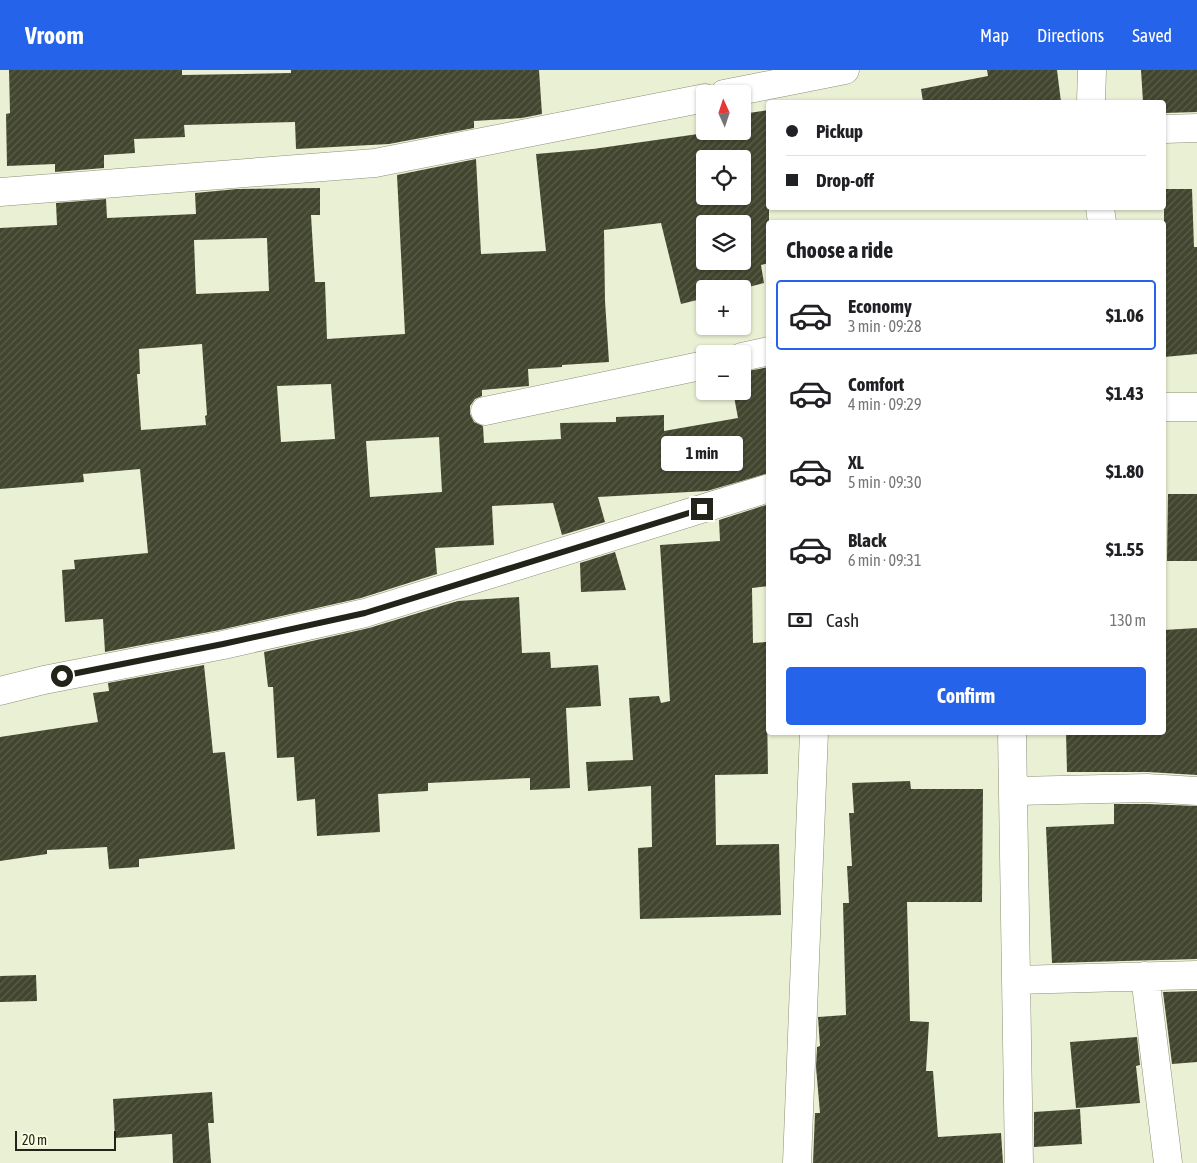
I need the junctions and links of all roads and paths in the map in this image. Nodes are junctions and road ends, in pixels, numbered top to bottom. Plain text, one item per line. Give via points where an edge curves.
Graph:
1 (845, 70) edge
2 (1092, 70) edge
3 (751, 89) edge
4 (696, 100) edge
5 (1092, 100) edge
6 (1197, 128) edge
7 (1166, 129) edge
8 (0, 192) edge
9 (766, 352) edge
10 (751, 355) edge
11 (696, 366) edge
12 (1166, 407) edge
13 (1197, 407) edge
14 (485, 411) dead end
15 (766, 489) edge
16 (0, 691) edge
17 (814, 735) edge
18 (1012, 735) edge
19 (1013, 791) junction
20 (1197, 791) edge
21 (1197, 975) edge
22 (1145, 976) junction
23 (1016, 980) junction
24 (797, 1163) edge
25 (1020, 1163) edge
26 (1168, 1163) edge

1 - 3 street
2 - 5 street
4 - 8 street via 375,163
6 - 7 street
9 - 10 street
11 - 14 street
12 - 13 street
15 - 16 street via 365,613
17 - 24 street
18 - 19 street
19 - 20 street via 1148,788
19 - 23 street
21 - 22 street
22 - 23 street
22 - 26 street
23 - 25 street

